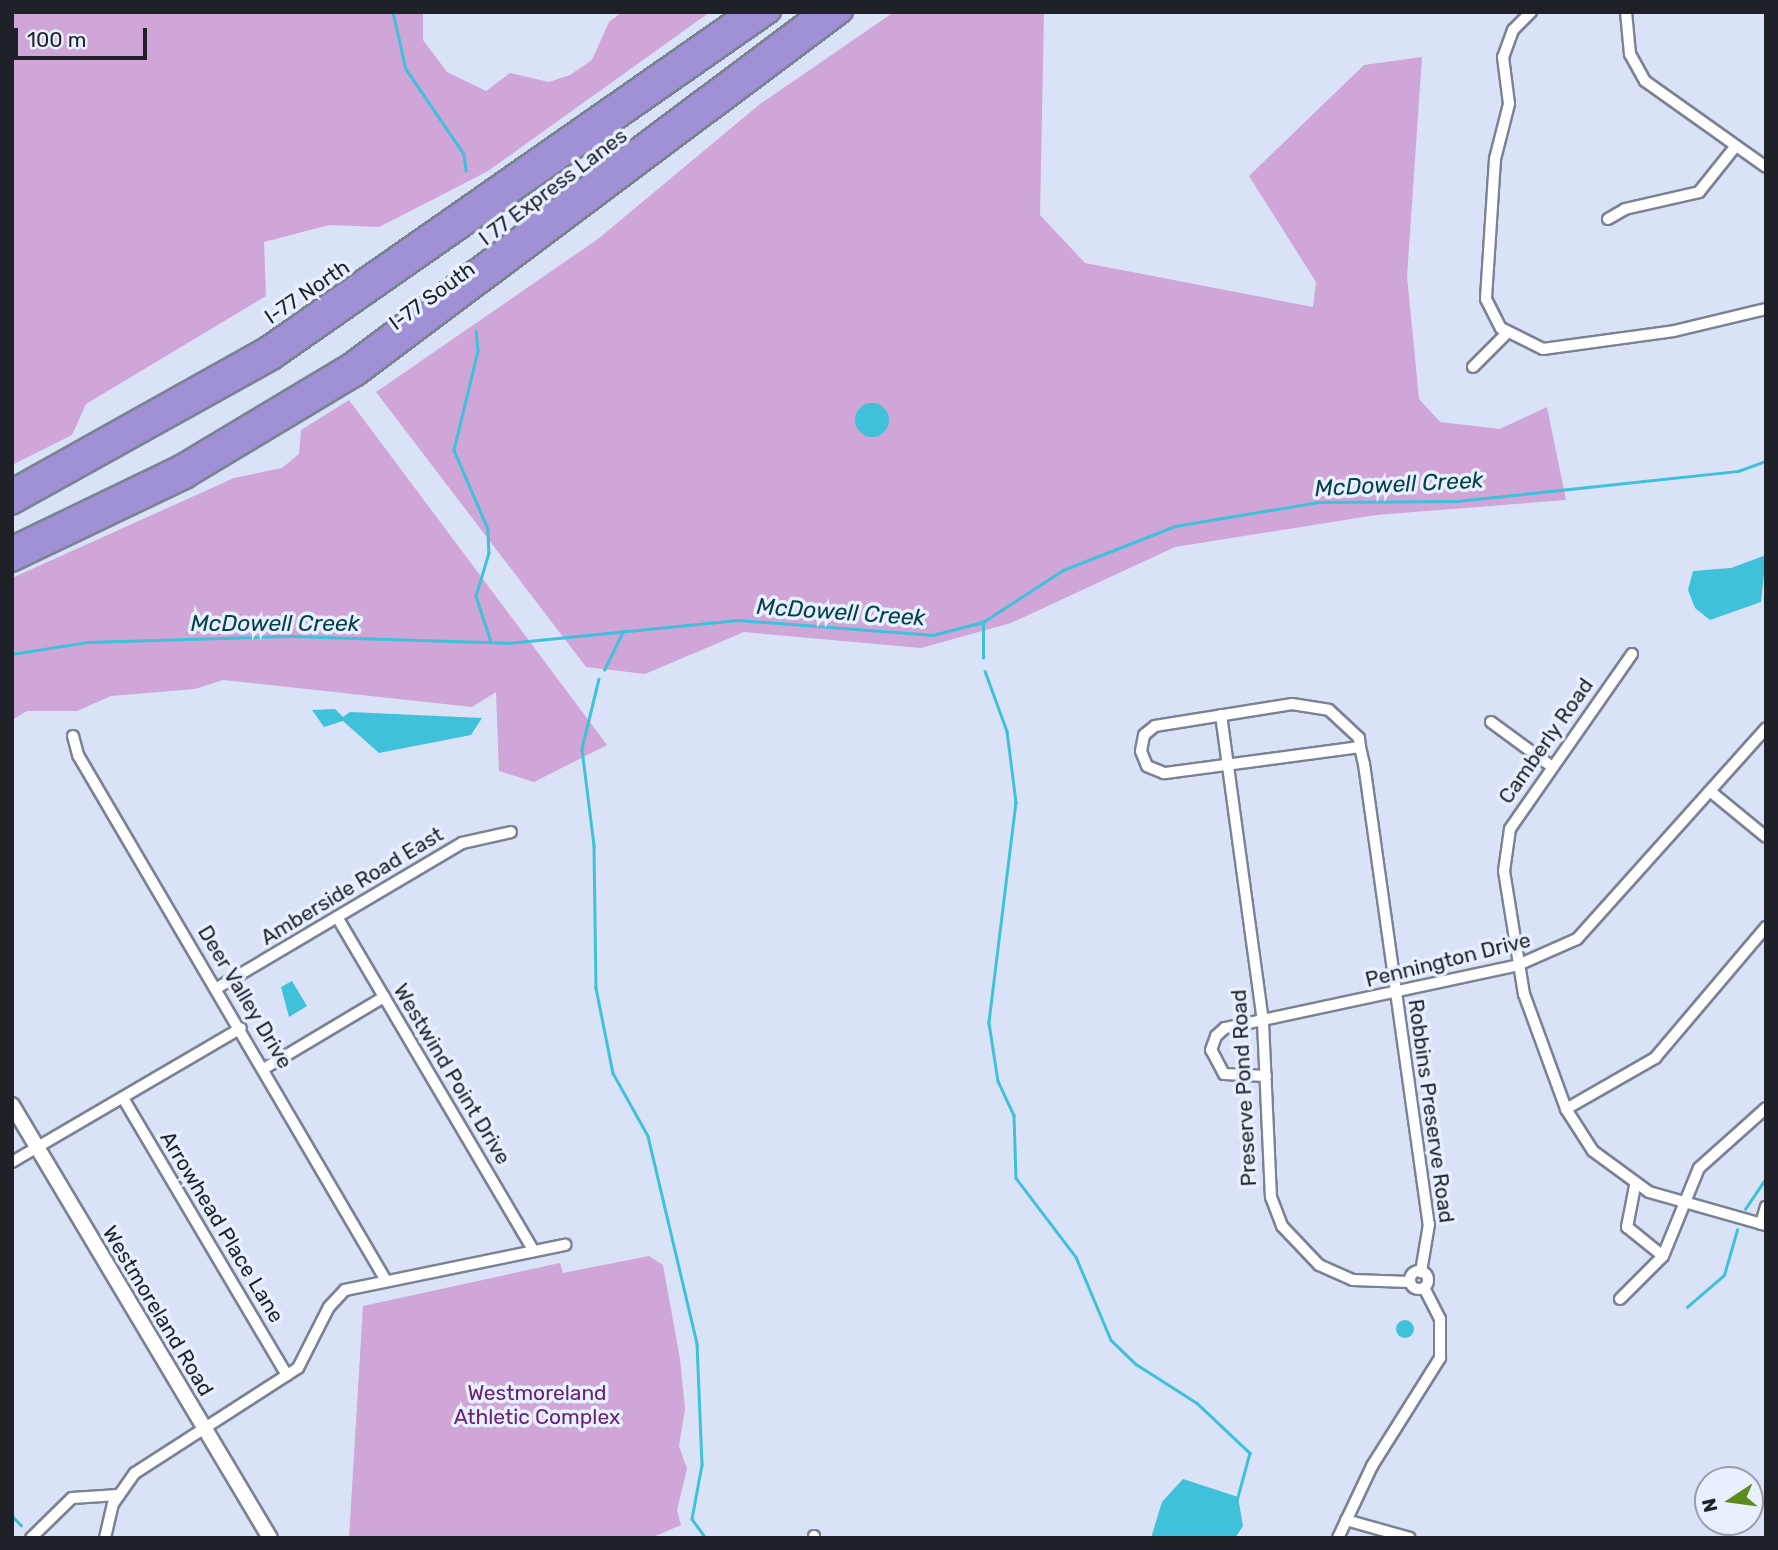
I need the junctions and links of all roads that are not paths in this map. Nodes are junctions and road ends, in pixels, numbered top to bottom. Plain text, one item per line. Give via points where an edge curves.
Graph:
1 (746, 12) edge
2 (771, 12) edge
3 (819, 12) edge
4 (843, 12) edge
5 (1626, 12) edge
6 (1528, 13) edge
7 (611, 107) junction
8 (1735, 147) junction
9 (1766, 167) edge
10 (541, 174) junction
11 (1608, 219) dead end
12 (1766, 309) edge
13 (1507, 334) junction
14 (1473, 367) dead end
15 (12, 489) edge
16 (12, 505) edge
17 (12, 546) edge
18 (12, 562) edge
19 (1632, 654) dead end
20 (1221, 715) junction
21 (1491, 722) dead end
22 (1766, 728) edge
23 (74, 736) dead end
24 (1360, 747) junction
25 (1228, 764) junction
26 (1551, 766) junction
27 (1710, 791) junction
28 (511, 832) dead end
29 (1766, 837) edge
30 (337, 917) junction
31 (1766, 927) edge
32 (1518, 965) junction
33 (217, 988) junction
34 (1394, 993) junction
35 (384, 997) junction
36 (1263, 1022) junction
37 (241, 1028) junction
38 (265, 1068) junction
39 (1266, 1076) junction
40 (124, 1098) junction
41 (12, 1105) edge
42 (1766, 1108) edge
43 (1566, 1109) junction
44 (37, 1148) junction
45 (12, 1162) edge
46 (1635, 1186) junction
47 (1684, 1205) junction
48 (1766, 1207) edge
49 (1764, 1224) edge
50 (565, 1245) dead end
51 (534, 1251) junction
52 (1663, 1256) junction
53 (1422, 1272) junction
54 (385, 1279) junction
55 (1410, 1282) junction
56 (1424, 1288) junction
57 (1620, 1299) dead end
58 (287, 1375) junction
59 (202, 1426) junction
60 (118, 1495) junction
61 (1346, 1520) junction
62 (31, 1538) edge
63 (105, 1538) edge
64 (270, 1538) edge
65 (1338, 1538) edge
66 (1410, 1538) edge

1 - 7 highway
2 - 10 highway, I 77 Express Lanes
3 - 17 highway, I 77 Express Lanes via 349,364 180,465
4 - 18 highway, I-77 South via 367,369 187,478
5 - 8 street via 1630,54 1645,81
6 - 13 street via 1513,30 1503,57 1509,104 1495,159 1486,274 1490,310
7 - 10 highway
7 - 15 highway, I-77 North via 266,347
8 - 9 street
8 - 11 street via 1699,192 1625,209
10 - 16 highway, I 77 Express Lanes via 264,366
12 - 13 street via 1674,331 1543,349
13 - 14 street
19 - 26 street, Camberly Road
20 - 24 street, Robbins Preserve Road via 1311,705 1348,722
20 - 25 street, Preserve Pond Road
20 - 25 street, Robbins Preserve Road via 1155,726 1144,735 1140,751 1147,766 1164,773
21 - 26 street
22 - 27 street, Pennington Drive
23 - 33 street, Deer Valley Drive via 78,755
24 - 25 street, Robbins Preserve Road
24 - 34 street, Robbins Preserve Road
25 - 36 street, Preserve Pond Road
26 - 32 street, Camberly Road via 1520,808 1505,850
27 - 29 street
27 - 32 street, Pennington Drive via 1584,933
28 - 30 street, Amberside Road East via 462,843
30 - 33 street, Amberside Road East
30 - 35 street, Westwind Point Drive
31 - 43 street via 1655,1058
32 - 34 street, Pennington Drive
32 - 43 street, Camberly Road via 1539,1044
33 - 37 street, Deer Valley Drive
34 - 36 street, Pennington Drive
34 - 53 street, Robbins Preserve Road via 1430,1238
35 - 38 street
35 - 51 street, Westwind Point Drive
36 - 39 street, Preserve Pond Road
36 - 39 street, Pennington Drive via 1225,1028 1211,1050 1224,1074
37 - 38 street, Deer Valley Drive
37 - 40 street
38 - 54 street, Deer Valley Drive
39 - 55 street, Preserve Pond Road via 1268,1185 1282,1226 1319,1265 1342,1276
40 - 44 street
40 - 58 street, Arrowhead Place Lane
41 - 44 street, Westmoreland Road
42 - 47 street via 1710,1155
43 - 46 street, Camberly Road via 1594,1151
44 - 45 street
44 - 59 street, Westmoreland Road
46 - 47 street, Camberly Road
46 - 52 street via 1627,1227
47 - 49 street, Camberly Road
47 - 52 street
48 - 49 street
50 - 51 street
51 - 54 street
52 - 57 street
53 - 55 street
53 - 56 street
54 - 58 street via 338,1295 303,1362
55 - 56 street, Preserve Pond Road
56 - 61 street via 1440,1319 1438,1362 1372,1466
58 - 59 street
59 - 60 street via 142,1466
59 - 64 street, Westmoreland Road
60 - 62 street via 72,1498
60 - 63 street
61 - 65 street
61 - 66 street

